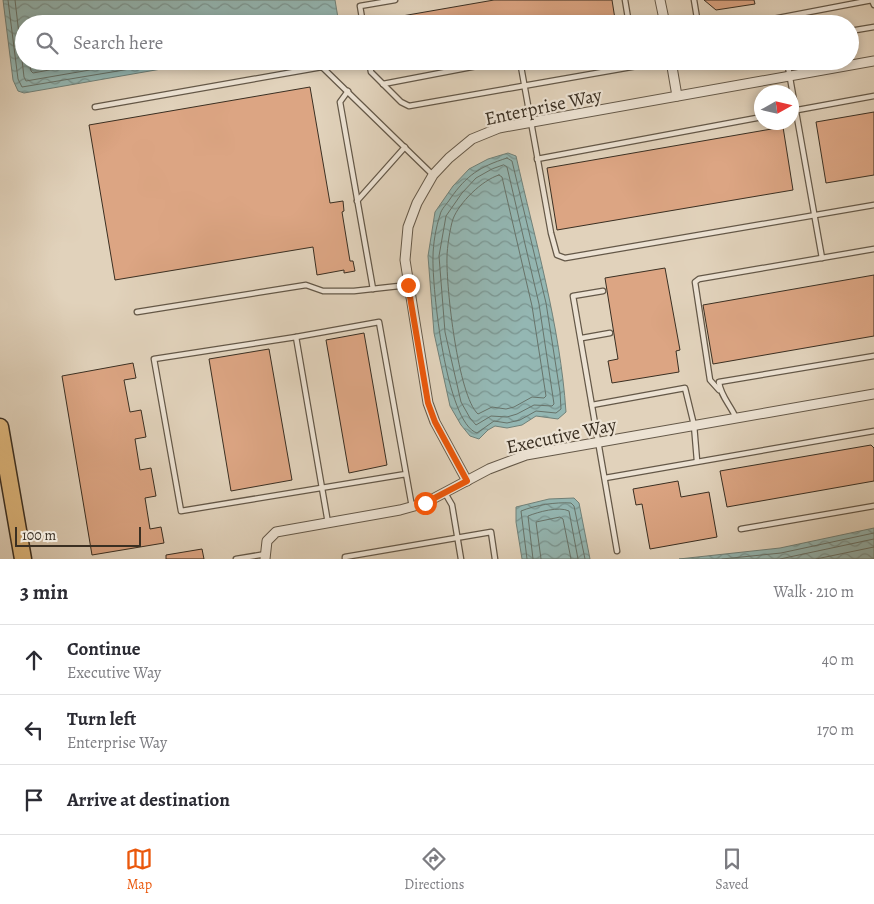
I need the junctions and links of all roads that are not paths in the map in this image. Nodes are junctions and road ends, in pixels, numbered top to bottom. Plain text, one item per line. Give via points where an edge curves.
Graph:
1 (395, 0) edge
2 (625, 0) edge
3 (660, 0) edge
4 (694, 0) edge
5 (874, 5) edge
6 (362, 15) edge
7 (628, 15) edge
8 (663, 15) edge
9 (696, 15) edge
10 (795, 15) edge
11 (874, 27) edge
12 (859, 30) edge
13 (874, 61) edge
14 (859, 64) edge
15 (305, 70) edge
16 (325, 70) edge
17 (371, 70) edge
18 (456, 70) edge
19 (522, 70) edge
20 (613, 70) edge
21 (673, 70) edge
22 (789, 70) edge
23 (824, 70) edge
24 (790, 76) junction
25 (383, 84) junction
26 (524, 85) junction
27 (791, 85) edge
28 (348, 91) junction
29 (677, 96) junction
30 (874, 96) edge
31 (95, 107) dead end
32 (799, 110) edge
33 (754, 118) edge
34 (531, 122) junction
35 (798, 130) edge
36 (405, 147) junction
37 (537, 159) junction
38 (433, 175) junction
39 (357, 201) junction
40 (874, 205) edge
41 (814, 215) junction
42 (874, 248) edge
43 (822, 258) junction
44 (408, 285) junction
45 (374, 289) junction
46 (603, 291) dead end
47 (137, 312) dead end
48 (610, 333) dead end
49 (296, 337) junction
50 (582, 338) junction
51 (874, 356) edge
52 (720, 390) junction
53 (874, 394) edge
54 (592, 405) junction
55 (736, 418) junction
56 (694, 425) junction
57 (0, 427) edge
58 (874, 431) edge
59 (598, 442) junction
60 (697, 461) junction
61 (406, 474) junction
62 (605, 478) junction
63 (467, 481) junction
64 (322, 488) junction
65 (446, 493) junction
66 (874, 506) edge
67 (412, 507) junction
68 (328, 523) junction
69 (741, 529) dead end
70 (458, 538) junction
71 (617, 551) dead end
72 (266, 556) edge
73 (23, 559) edge
74 (236, 559) edge
75 (345, 559) edge
76 (461, 559) edge
77 (495, 559) edge

1 - 6 lane via 360,6
2 - 7 lane
3 - 8 street
4 - 9 lane
5 - 10 lane via 872,0
11 - 12 lane
13 - 14 street, Enterprise Way
15 - 31 lane
16 - 28 lane
17 - 25 lane
18 - 25 lane
19 - 26 lane
20 - 26 lane
21 - 29 street
22 - 24 lane
23 - 24 street, Enterprise Way
24 - 27 lane
24 - 29 street, Enterprise Way
25 - 26 lane via 409,106
26 - 34 lane
28 - 36 lane
28 - 39 lane via 340,102
29 - 34 street, Enterprise Way
30 - 32 lane
33 - 37 lane
34 - 37 lane
34 - 38 street, Enterprise Way via 499,128 472,139
35 - 41 lane
36 - 38 lane
36 - 39 lane
37 - 41 lane via 557,255 565,258
38 - 44 street, Enterprise Way via 408,227 404,260
39 - 45 lane
40 - 41 lane
41 - 43 lane
42 - 43 lane
43 - 52 lane via 695,282 710,380
44 - 45 lane
44 - 63 street, Enterprise Way via 428,403
45 - 47 lane via 323,291 306,285
46 - 50 lane via 573,296
48 - 50 lane
49 - 61 lane via 379,322
49 - 64 lane
49 - 64 lane via 154,359 181,511
50 - 54 lane
51 - 52 lane via 719,382
52 - 55 lane
53 - 55 street, Executive Way
54 - 56 lane via 685,388
54 - 59 lane
55 - 56 street, Executive Way
56 - 59 street, Executive Way
56 - 60 lane
57 - 73 highway
58 - 60 lane
59 - 62 lane
59 - 63 street, Executive Way via 526,455
60 - 62 lane
61 - 64 lane
61 - 67 lane
62 - 71 lane
63 - 65 street, Executive Way
64 - 68 lane
65 - 67 street, Executive Way
65 - 70 lane via 452,505
66 - 69 lane
67 - 68 street, Executive Way
68 - 72 street, Executive Way via 276,532 267,541
70 - 75 lane via 345,556
70 - 76 lane
70 - 77 lane via 491,532
72 - 74 lane

